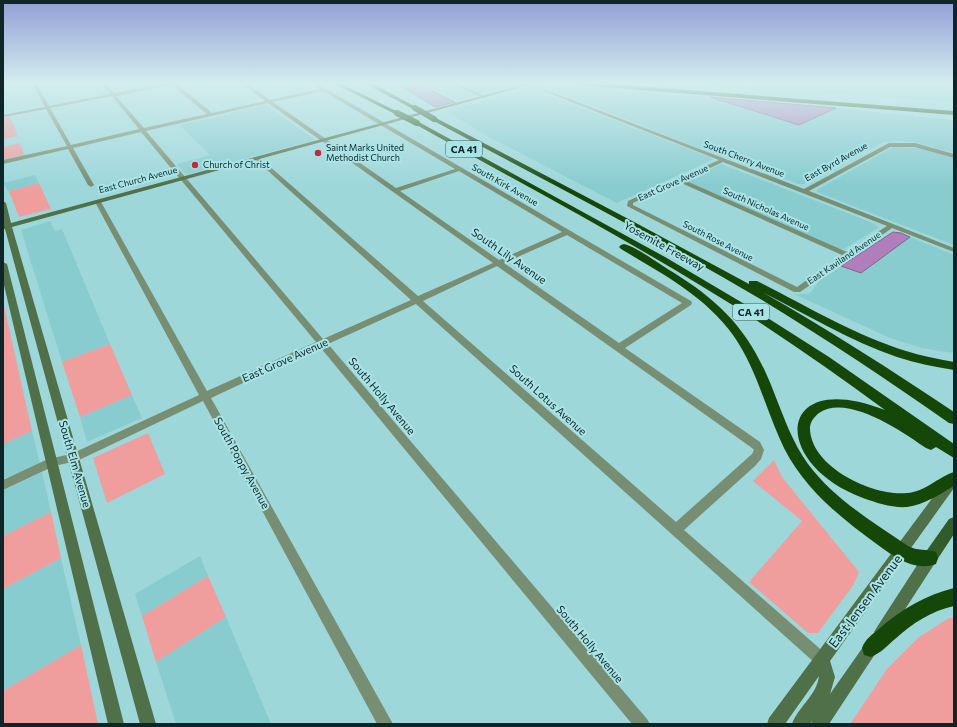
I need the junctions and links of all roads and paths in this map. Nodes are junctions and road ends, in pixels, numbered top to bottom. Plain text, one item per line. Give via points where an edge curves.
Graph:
1 (52, 117) edge
2 (131, 117) edge
3 (203, 117) edge
4 (291, 117) edge
5 (371, 117) edge
6 (406, 117) edge
7 (413, 117) edge
8 (431, 117) edge
9 (614, 117) edge
10 (384, 125) junction
11 (143, 131) junction
12 (324, 141) junction
13 (70, 147) junction
14 (954, 156) edge
15 (258, 159) junction
16 (723, 160) junction
17 (3, 162) edge
18 (460, 169) junction
19 (183, 179) junction
20 (679, 180) junction
21 (91, 185) dead end
22 (397, 190) junction
23 (537, 191) junction
24 (803, 192) junction
25 (582, 197) junction
26 (98, 202) junction
27 (3, 203) edge
28 (632, 208) joint
29 (891, 226) junction
30 (5, 227) edge
31 (567, 232) junction
32 (954, 250) edge
33 (846, 255) junction
34 (499, 263) junction
35 (3, 264) edge
36 (797, 290) joint
37 (417, 300) junction
38 (322, 343) junction
39 (618, 348) junction
40 (954, 366) edge
41 (205, 396) junction
42 (954, 419) edge
43 (954, 452) edge
44 (73, 458) junction
45 (954, 460) edge
46 (52, 462) junction
47 (954, 478) edge
48 (3, 485) edge
49 (954, 523) edge
50 (676, 530) junction
51 (902, 552) junction
52 (930, 558) junction
53 (954, 597) edge
54 (871, 648) junction
55 (821, 659) junction
56 (116, 724) edge
57 (148, 724) edge
58 (385, 724) edge
59 (642, 724) edge
60 (775, 724) edge
61 (800, 724) edge
62 (820, 724) edge

1 - 13 street
2 - 11 street, South Holly Avenue
3 - 11 street
4 - 12 street, South Lily Avenue
5 - 10 street, South Kirk Avenue
6 - 23 highway, Yosemite Freeway / CA 41, bridge
7 - 10 main road, East Church Avenue
8 - 25 highway, Yosemite Freeway / CA 41, bridge
9 - 16 street, South Cherry Avenue
10 - 12 main road, East Church Avenue
10 - 18 street, South Kirk Avenue
11 - 13 street
11 - 19 street, South Holly Avenue
12 - 15 main road, East Church Avenue
12 - 22 street, South Lily Avenue
13 - 17 street
13 - 21 street
14 - 24 street, East Byrd Avenue via 921,146 885,146
15 - 19 main road, East Church Avenue
15 - 37 street, South Lotus Avenue
16 - 20 street, East Grove Avenue
16 - 24 street, South Cherry Avenue
18 - 22 street
18 - 31 street, South Kirk Avenue
19 - 26 main road, East Church Avenue
19 - 38 street, South Holly Avenue
20 - 28 street, East Grove Avenue via 630,202
20 - 33 street, South Nicholas Avenue
22 - 34 street, South Lily Avenue
23 - 43 highway, Yosemite Freeway / CA 41 via 662,259 759,317 825,360
23 - 51 highway via 697,294 728,320 747,348 784,433 812,481 835,502
24 - 29 street, South Cherry Avenue
25 - 40 highway via 867,341 918,360
25 - 42 highway, Yosemite Freeway / CA 41 via 751,290
26 - 30 main road, East Church Avenue
26 - 41 street, South Poppy Avenue
27 - 30 main road, South Elm Avenue
28 - 36 street, South Rose Avenue
29 - 32 street, South Cherry Avenue
29 - 33 street, East Kaviland Avenue
30 - 44 main road, South Elm Avenue
31 - 34 street, East Grove Avenue
31 - 39 street, South Kirk Avenue via 688,303
33 - 36 street, East Kaviland Avenue
34 - 37 street, East Grove Avenue
34 - 39 street, South Lily Avenue
35 - 46 main road, South Elm Avenue
37 - 38 street, East Grove Avenue
37 - 50 street, South Lotus Avenue
38 - 41 street, East Grove Avenue
38 - 59 street, South Holly Avenue
39 - 50 street, South Lily Avenue via 749,439 759,450 751,463
41 - 44 street, East Grove Avenue
41 - 58 street, South Poppy Avenue
44 - 46 street, East Grove Avenue
44 - 57 main road, South Elm Avenue
45 - 47 highway via 890,417 862,407 839,403 818,407 811,411 804,424 804,437 808,447 820,464 845,484 874,496 891,500 916,498
46 - 48 street, East Grove Avenue
46 - 56 main road, South Elm Avenue
47 - 51 main road, East Jensen Avenue
49 - 52 main road
50 - 55 street, South Lotus Avenue
51 - 52 highway via 912,557
51 - 55 main road, East Jensen Avenue
52 - 54 main road
53 - 54 highway via 921,609
54 - 62 main road
55 - 60 main road, East Jensen Avenue
55 - 61 main road via 827,671 827,680 823,691

